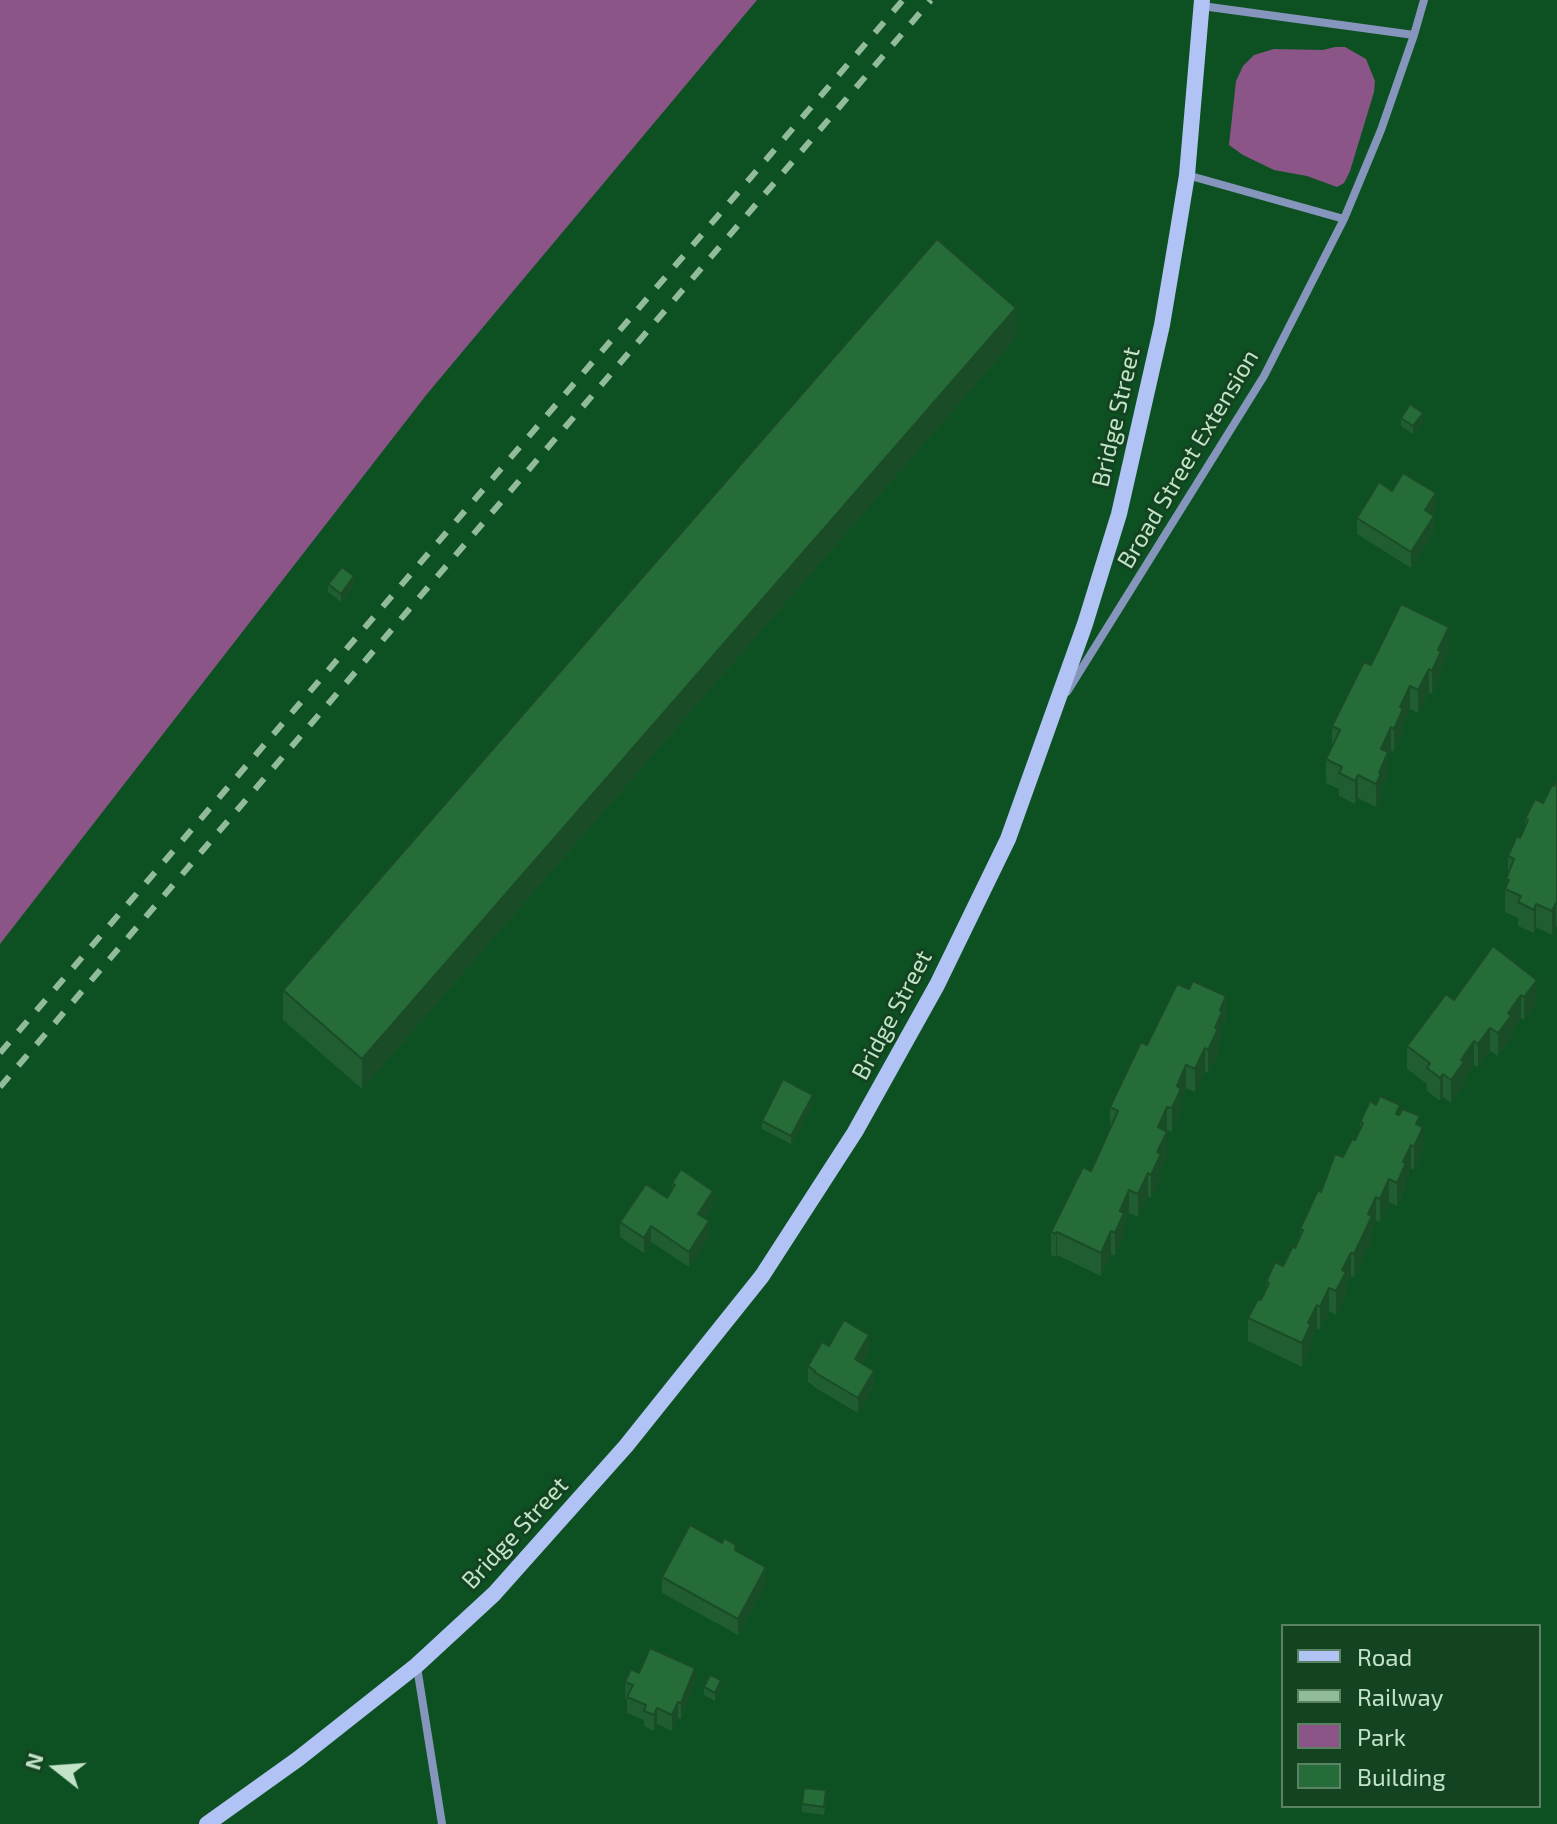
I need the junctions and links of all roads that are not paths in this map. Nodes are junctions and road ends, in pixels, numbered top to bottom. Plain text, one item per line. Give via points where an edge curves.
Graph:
1 (1424, 0) edge
2 (1202, 3) edge
3 (1414, 35) junction
4 (1187, 175) junction
5 (1344, 219) junction
6 (1053, 713) junction
7 (417, 1665) junction
8 (207, 1824) edge
9 (442, 1824) edge

1 - 3 street, Broad Street Extension
2 - 3 street
2 - 4 main road, Bridge Street
3 - 5 street, Broad Street Extension
4 - 5 street
4 - 6 main road, Bridge Street via 1162,325 1119,514
5 - 6 street, Broad Street Extension via 1264,376
6 - 7 main road, Bridge Street via 1008,839 937,985 855,1132 762,1276 626,1446 494,1594
7 - 8 main road, Bridge Street
7 - 9 street

